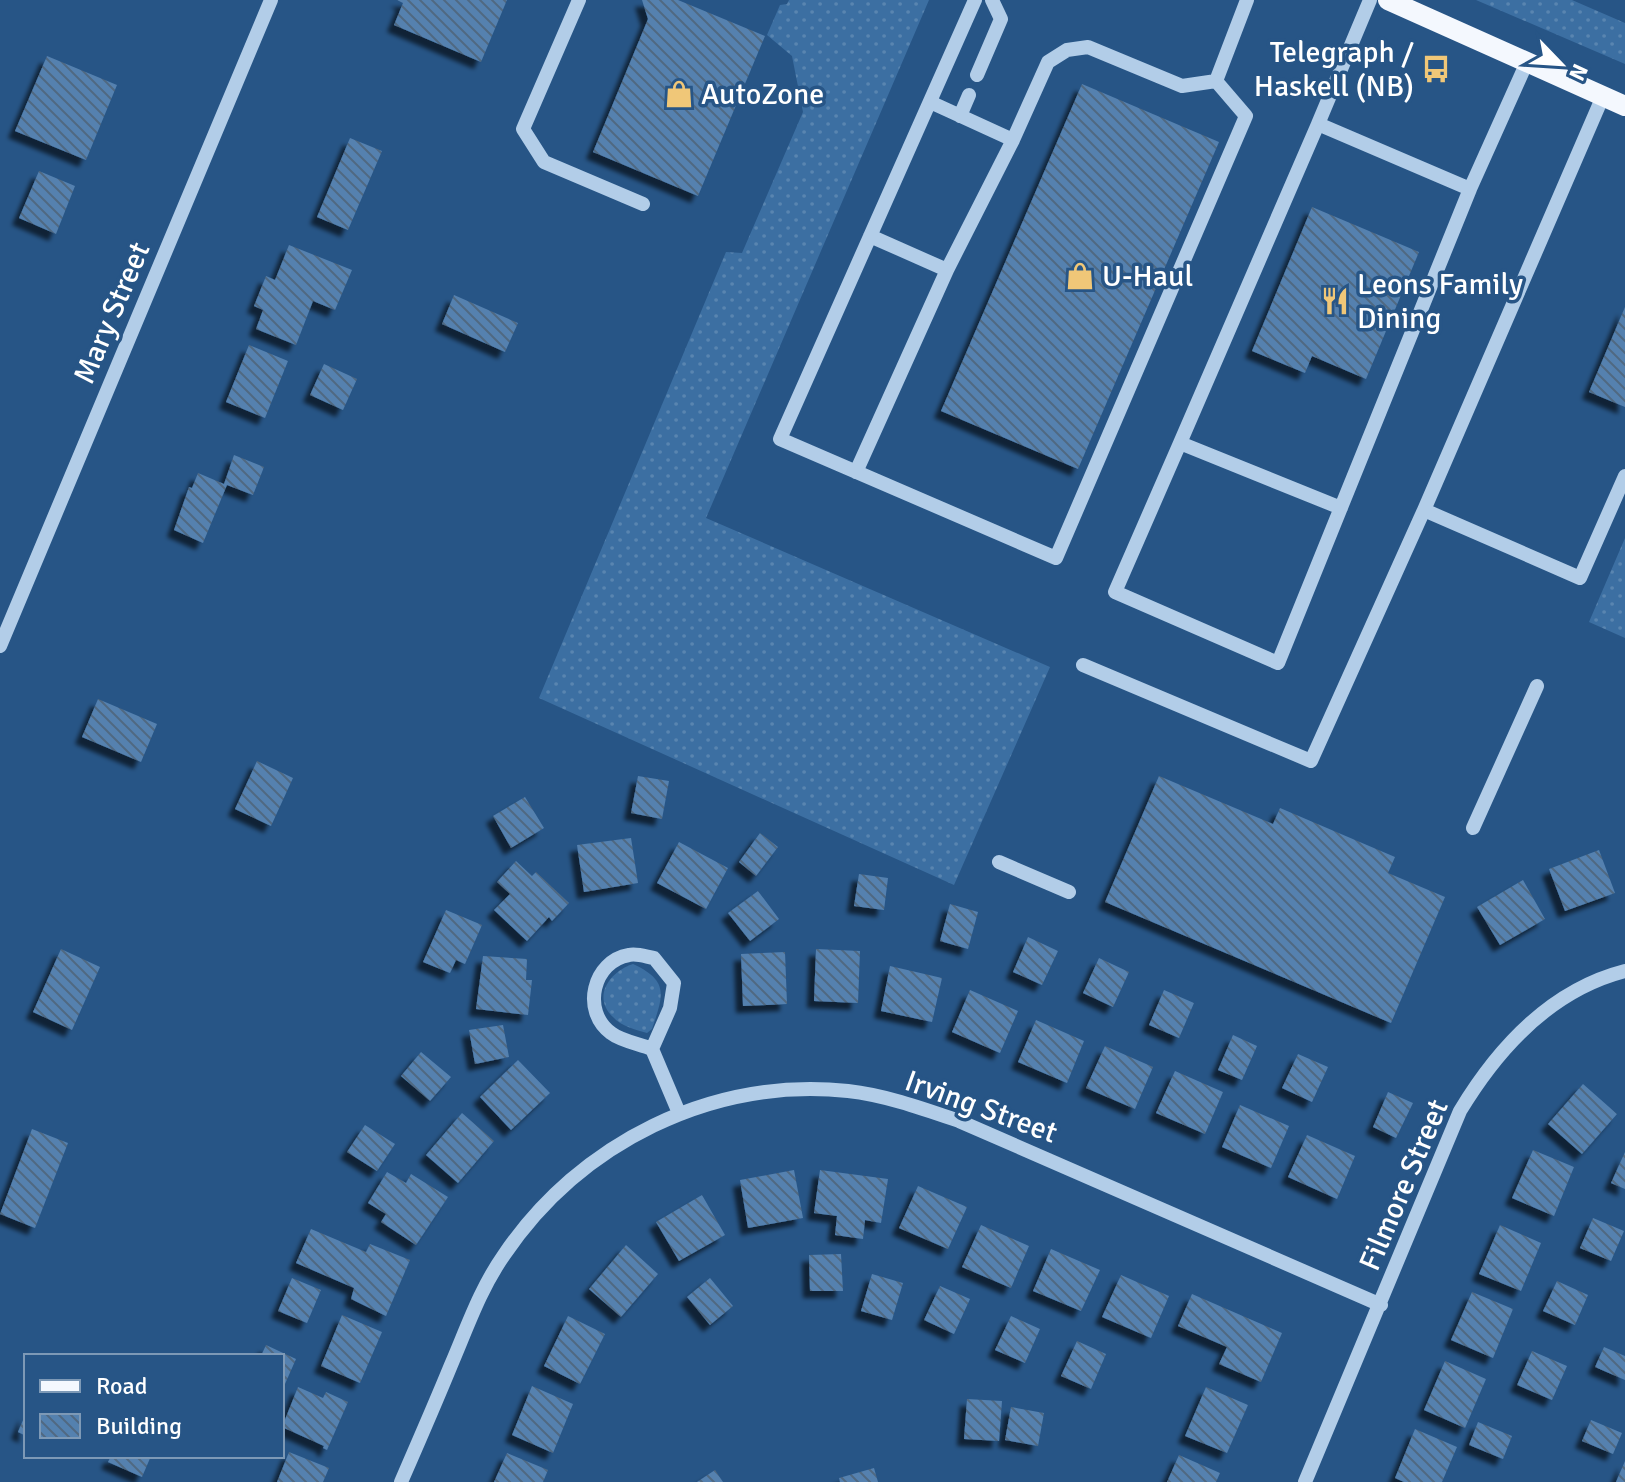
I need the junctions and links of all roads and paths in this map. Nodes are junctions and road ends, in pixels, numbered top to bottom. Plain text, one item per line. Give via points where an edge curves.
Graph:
1 (271, 0) edge
2 (579, 0) edge
3 (975, 0) edge
4 (992, 0) edge
5 (1247, 0) edge
6 (1370, 0) edge
7 (1388, 0) edge
8 (1527, 62) junction
9 (977, 75) dead end
10 (1216, 81) junction
11 (969, 95) dead end
12 (1603, 96) junction
13 (930, 102) junction
14 (1625, 106) edge
15 (960, 116) junction
16 (1318, 124) junction
17 (1013, 140) junction
18 (1470, 189) junction
19 (643, 204) dead end
20 (870, 236) junction
21 (947, 270) junction
22 (1180, 443) junction
23 (856, 472) junction
24 (1625, 476) edge
25 (1341, 508) junction
26 (1424, 510) junction
27 (0, 646) edge
28 (1083, 665) dead end
29 (1537, 686) dead end
30 (1473, 828) dead end
31 (999, 862) dead end
32 (1069, 892) dead end
33 (1625, 971) edge
34 (652, 1049) junction
35 (679, 1113) junction
36 (1381, 1305) junction
37 (401, 1482) edge
38 (1305, 1482) edge

1 - 27 street, Mary Street
2 - 19 street via 523,129 544,162
3 - 13 street
4 - 9 street via 1001,19
5 - 10 street
6 - 16 street
7 - 8 main road
8 - 12 main road
8 - 18 street
10 - 17 street via 1182,86 1088,47 1067,50 1048,62
10 - 23 street via 1246,116 1056,558
11 - 15 street
12 - 14 main road
12 - 26 street
13 - 15 street
13 - 20 street
15 - 17 street
16 - 18 street
16 - 22 street
17 - 21 street
18 - 25 street
20 - 21 street
20 - 23 street via 780,439
21 - 23 street
22 - 25 street
22 - 25 street via 1115,592 1278,663
24 - 26 street via 1580,578
26 - 28 street via 1311,761
29 - 30 street
31 - 32 street
33 - 36 street, Filmore Street via 1552,1006 1508,1044 1482,1076 1460,1111
34 - 34 street via 670,1008 674,983 654,958 630,954 609,964 594,987 595,1015 611,1033
34 - 35 street
35 - 36 street, Irving Street via 730,1097 792,1090 849,1091 915,1107 959,1121
35 - 37 street, Irving Street via 627,1138 577,1174 503,1256 473,1311
36 - 38 street, Filmore Street

